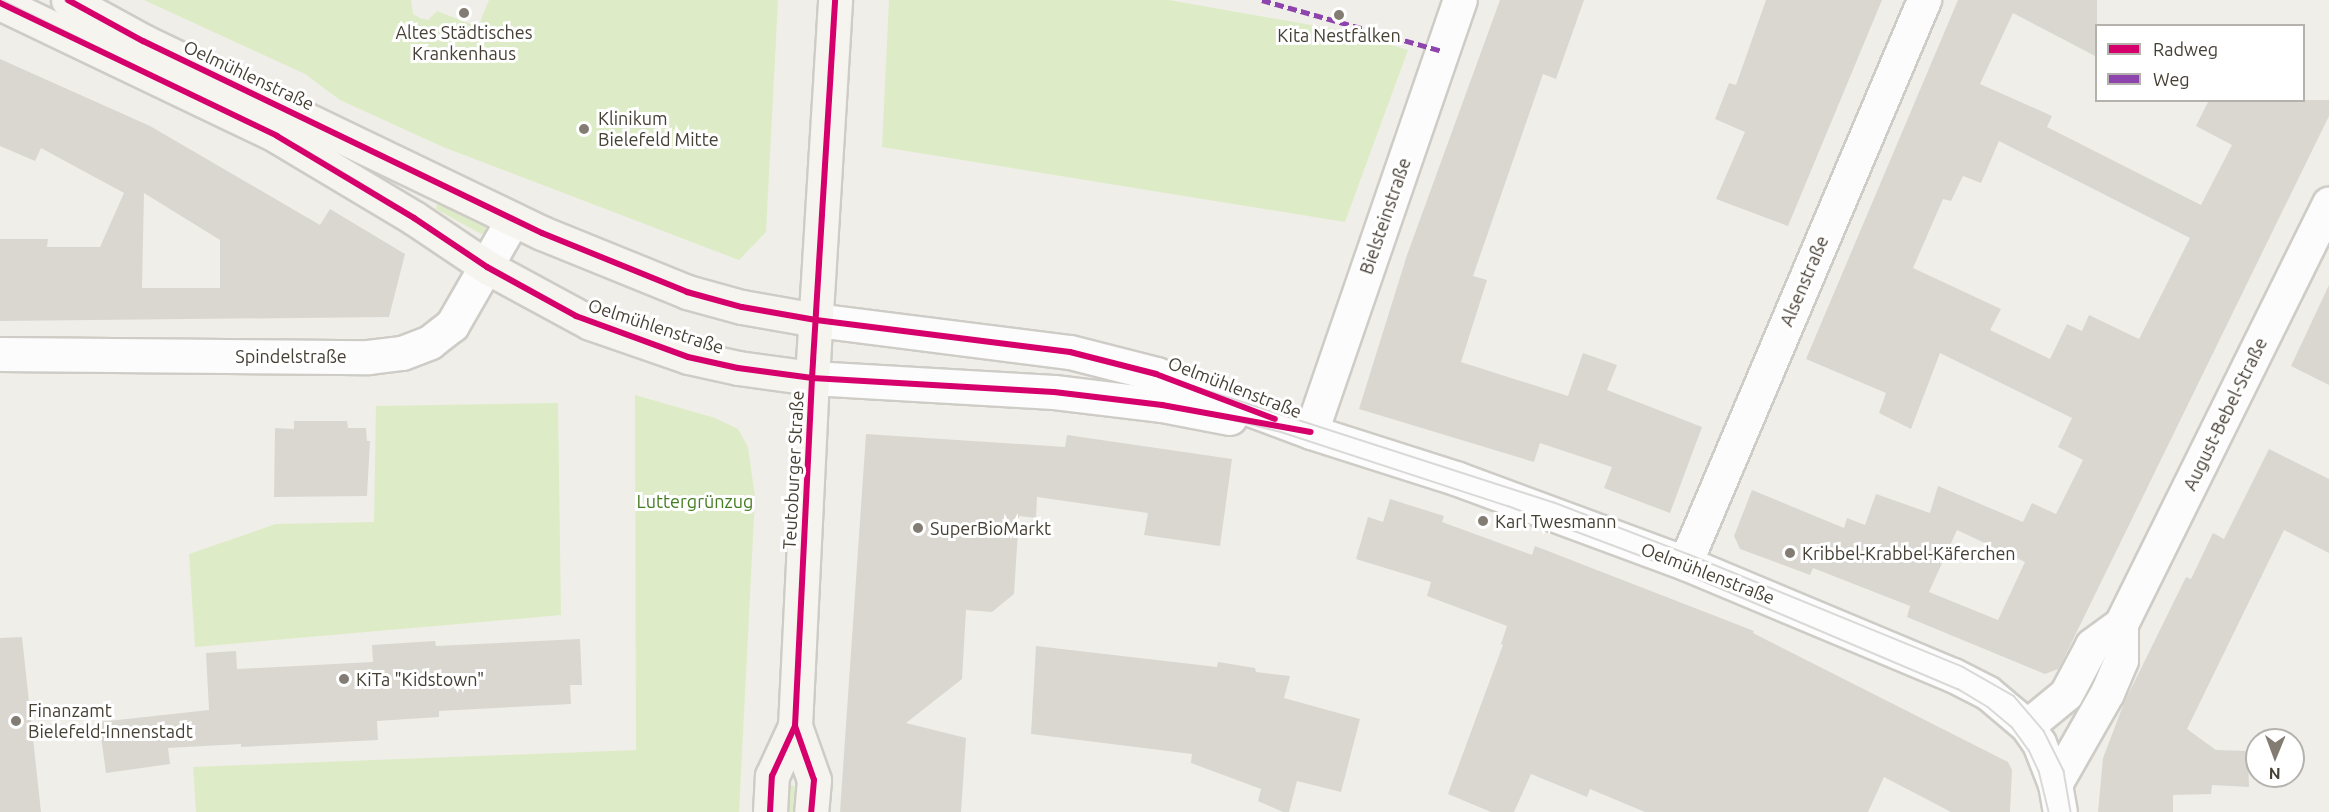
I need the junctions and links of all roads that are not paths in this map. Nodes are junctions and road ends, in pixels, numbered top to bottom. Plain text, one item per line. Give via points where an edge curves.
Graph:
1 (68, 0) edge
2 (835, 0) edge
3 (1460, 0) edge
4 (1924, 0) edge
5 (0, 3) edge
6 (2329, 204) edge
7 (513, 219) junction
8 (487, 267) junction
9 (816, 320) junction
10 (0, 354) edge
11 (812, 378) junction
12 (1311, 432) junction
13 (1685, 563) junction
14 (2121, 624) junction
15 (795, 726) junction
16 (2027, 726) junction
17 (2058, 798) edge
18 (770, 812) edge
19 (812, 812) edge

1 - 7 street, Oelmühlenstraße via 143,41
2 - 9 street, Teutoburger Straße
3 - 12 street, Bielsteinstraße
4 - 13 street, Alsenstraße
5 - 8 street, Oelmühlenstraße via 277,136
6 - 14 street, August-Bebel-Straße
7 - 8 street, Spindelstraße
7 - 9 street, Oelmühlenstraße via 687,292
8 - 10 street, Spindelstraße via 452,325 430,342 402,353 368,357
8 - 11 street, Oelmühlenstraße via 590,323 688,357
9 - 11 street, Teutoburger Straße
9 - 12 street, Oelmühlenstraße via 1070,352 1155,374
11 - 12 street, Oelmühlenstraße via 1054,392 1162,405
11 - 15 street, Teutoburger Straße
12 - 13 street, Oelmühlenstraße via 1458,479
13 - 16 street, Oelmühlenstraße via 1953,675 1988,693
14 - 16 street, August-Bebel-Straße via 2092,645 2066,694
14 - 17 street, August-Bebel-Straße via 2121,660
15 - 18 street, Teutoburger Straße via 772,776
15 - 19 street, Teutoburger Straße via 814,780
16 - 17 street, Oelmühlenstraße via 2039,743

